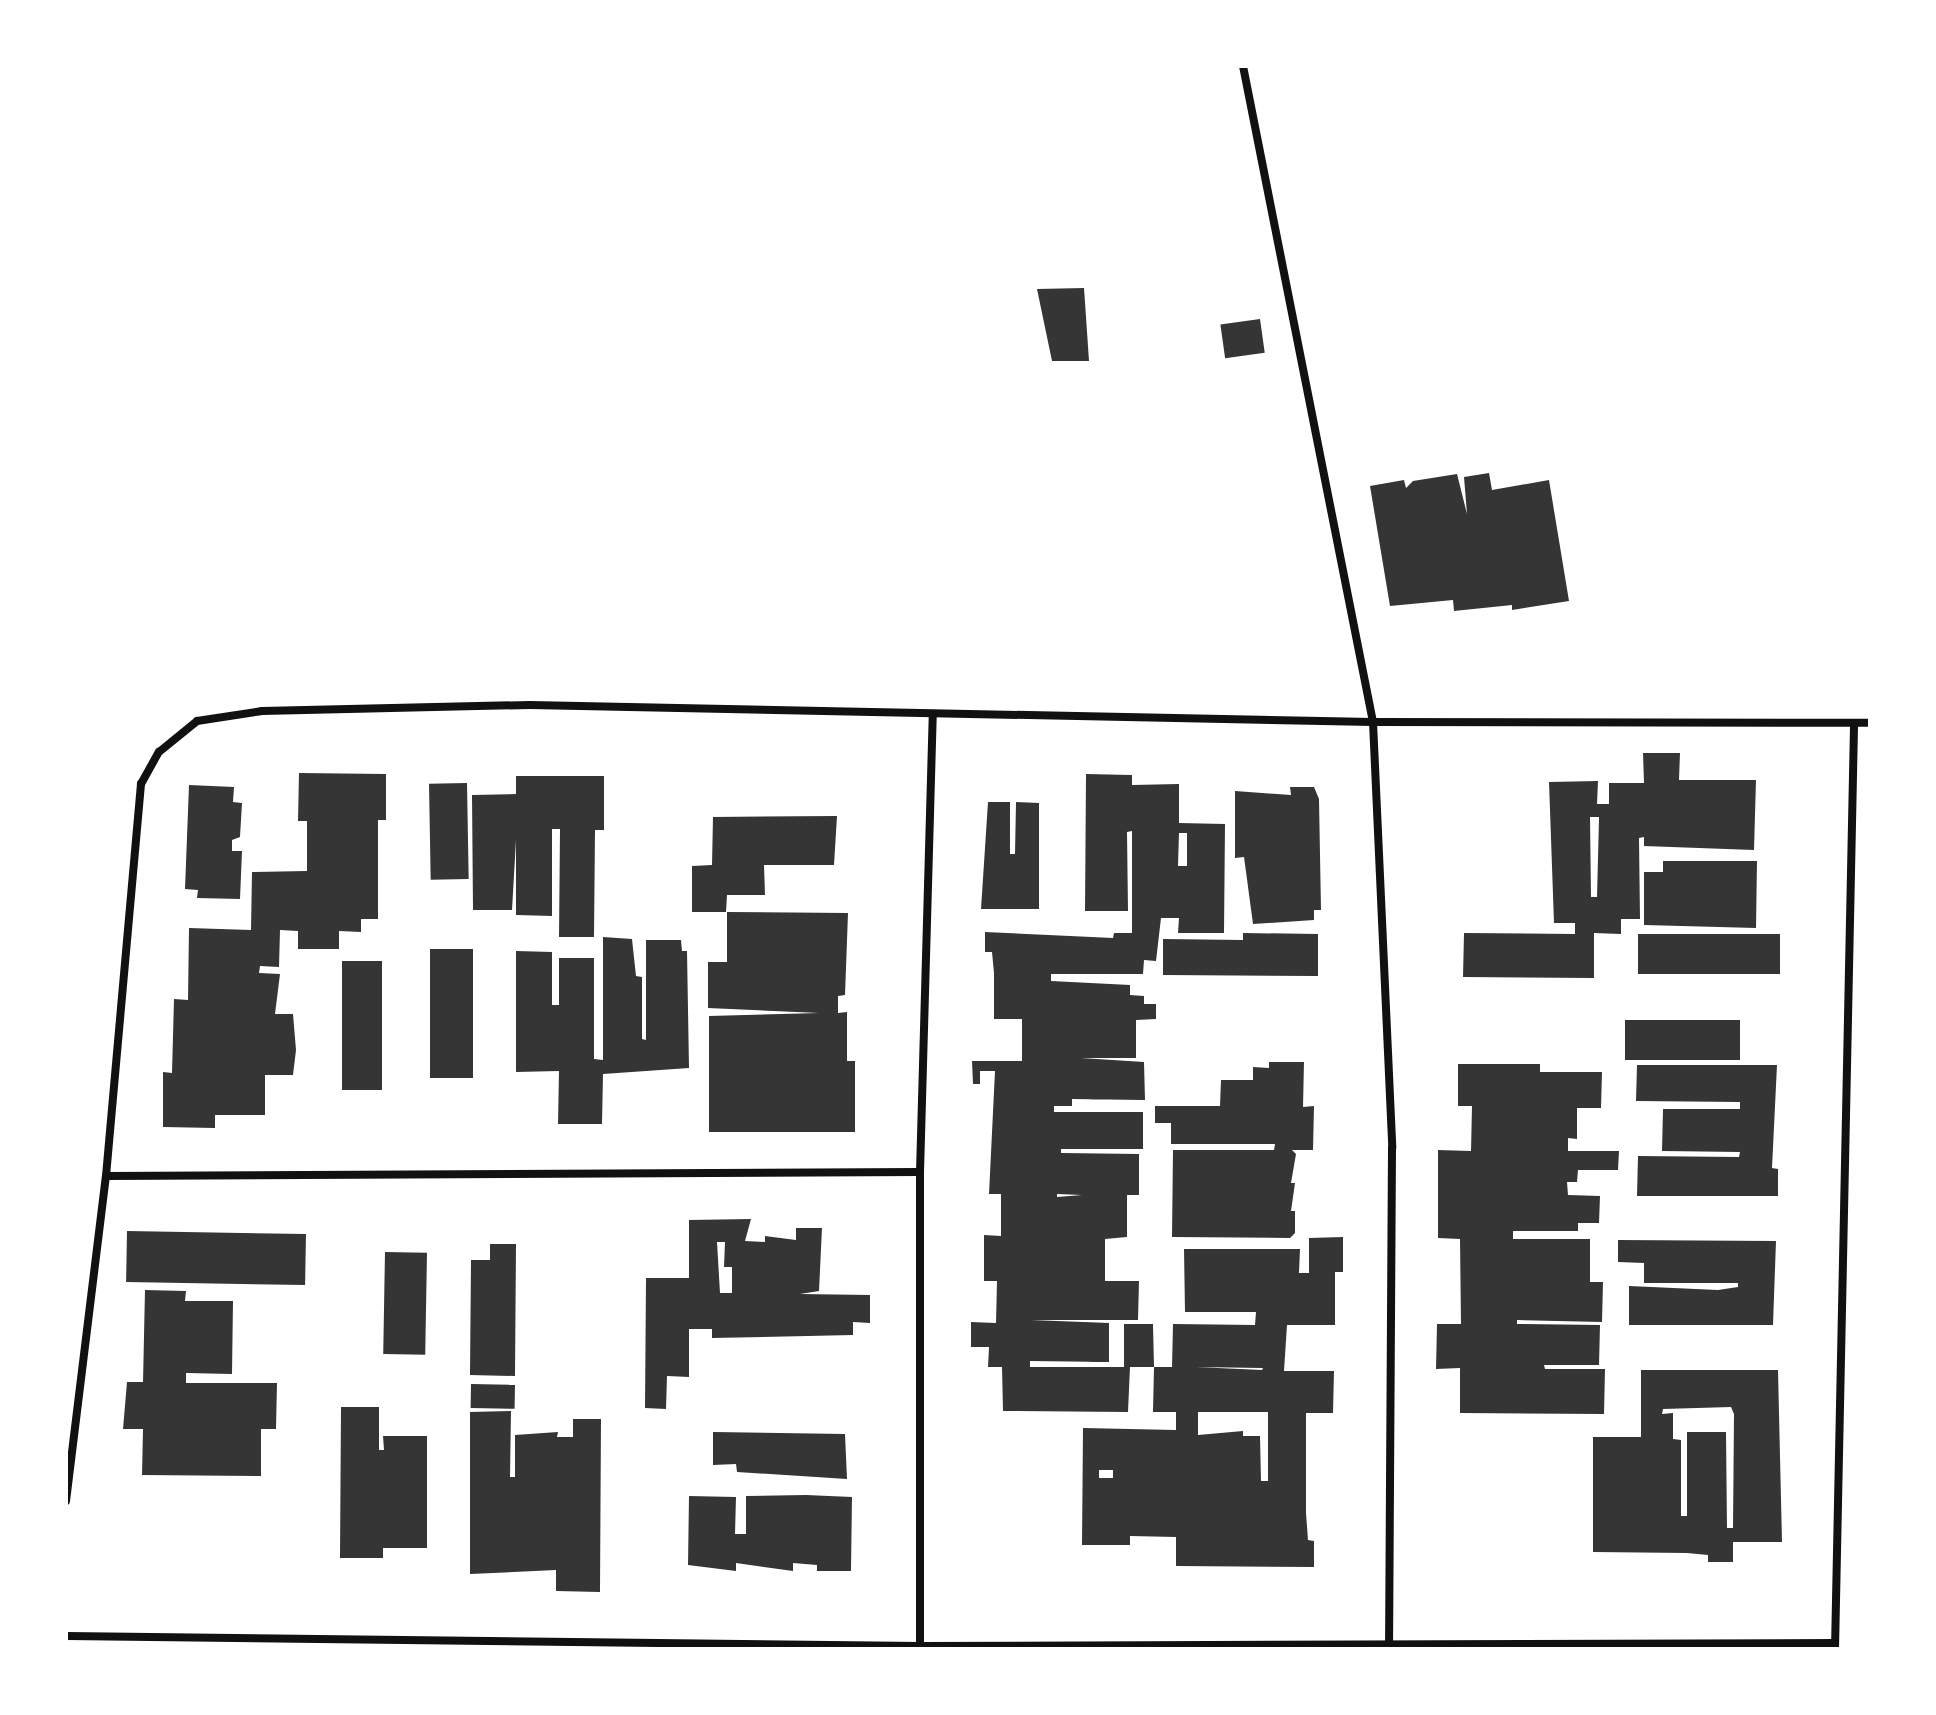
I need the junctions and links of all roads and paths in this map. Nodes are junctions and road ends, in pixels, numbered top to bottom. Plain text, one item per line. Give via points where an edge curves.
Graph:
1 (1243, 66) edge
2 (933, 715) junction
3 (1373, 722) junction
4 (1854, 723) junction
5 (1870, 723) edge
6 (920, 1172) junction
7 (106, 1176) junction
8 (66, 1501) edge
9 (66, 1636) edge
10 (474, 1638) junction
11 (1835, 1646) edge
12 (1389, 1647) edge
13 (920, 1648) edge
14 (473, 1649) edge

1 - 3 street
2 - 3 street
2 - 6 street
2 - 7 street via 530,705 262,711 197,721 159,752 141,784
3 - 4 street
3 - 12 street via 1392,1148
4 - 5 street
4 - 11 street
6 - 7 street
6 - 13 street
7 - 8 street
9 - 10 street
10 - 13 street
10 - 14 street
11 - 12 street
12 - 13 street

